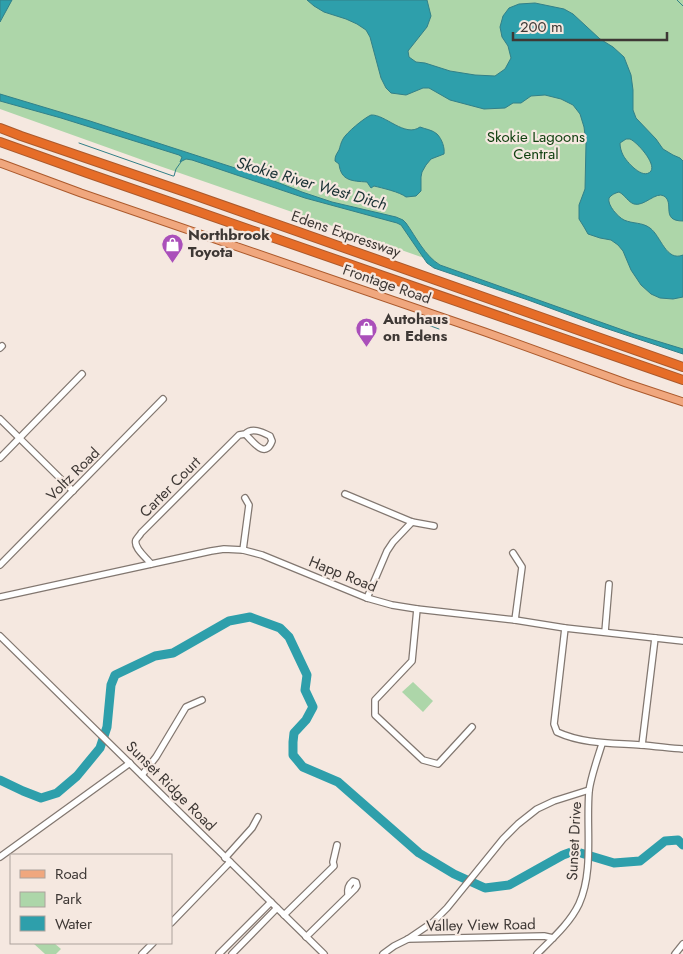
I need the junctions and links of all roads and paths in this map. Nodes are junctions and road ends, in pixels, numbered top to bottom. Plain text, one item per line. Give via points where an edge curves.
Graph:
1 (0, 128) edge
2 (0, 142) edge
3 (0, 163) edge
4 (683, 366) edge
5 (82, 374) dead end
6 (683, 380) edge
7 (163, 400) dead end
8 (683, 402) edge
9 (0, 419) edge
10 (245, 434) junction
11 (19, 438) junction
12 (0, 458) edge
13 (73, 491) junction
14 (346, 494) dead end
15 (245, 498) dead end
16 (412, 522) junction
17 (434, 526) dead end
18 (243, 550) junction
19 (513, 553) dead end
20 (152, 564) junction
21 (0, 565) edge
22 (609, 584) dead end
23 (0, 597) edge
24 (367, 598) junction
25 (417, 610) junction
26 (515, 620) junction
27 (565, 628) junction
28 (606, 632) junction
29 (0, 636) edge
30 (655, 638) junction
31 (683, 641) edge
32 (202, 700) dead end
33 (472, 727) dead end
34 (602, 744) junction
35 (642, 745) junction
36 (683, 749) edge
37 (130, 763) junction
38 (142, 775) junction
39 (589, 790) junction
40 (258, 817) dead end
41 (337, 845) dead end
42 (0, 857) edge
43 (225, 858) junction
44 (230, 862) junction
45 (348, 895) dead end
46 (270, 902) junction
47 (277, 908) junction
48 (284, 915) junction
49 (172, 922) edge
50 (306, 937) junction
51 (553, 938) junction
52 (408, 939) junction
53 (152, 944) edge
54 (683, 944) edge
55 (142, 954) edge
56 (218, 954) edge
57 (232, 954) edge
58 (324, 954) edge
59 (383, 954) edge
60 (537, 954) edge
61 (675, 954) edge

1 - 4 highway, Edens Expressway
2 - 6 highway, Edens Expressway
3 - 8 main road, Frontage Road
5 - 11 street
7 - 13 street, Voltz Road
9 - 11 street
10 - 10 street via 253,430 270,436 272,441 270,446 261,449
10 - 20 street, Carter Court via 239,435 136,540 138,548
11 - 12 street
11 - 13 street
13 - 21 street, Voltz Road
14 - 16 street
15 - 18 street via 249,505
16 - 17 street
16 - 24 street via 387,551
18 - 20 street, Happ Road via 211,551
18 - 24 street, Happ Road
19 - 26 street via 522,567
20 - 23 street, Happ Road
22 - 28 street
24 - 25 street, Happ Road
25 - 26 street, Happ Road
25 - 33 street via 412,661 375,700 375,715 424,760 438,764
26 - 27 street, Happ Road
27 - 28 street, Happ Road
27 - 34 street via 554,724 557,732 566,737
28 - 30 street, Happ Road
29 - 37 street, Sunset Ridge Road
30 - 31 street, Happ Road
30 - 35 street
32 - 38 street via 186,708
34 - 35 street
34 - 39 street, Sunset Drive
35 - 36 street
37 - 38 street, Sunset Ridge Road
37 - 42 street
38 - 43 street, Sunset Ridge Road
39 - 51 street, Sunset Drive via 586,884 578,906
39 - 52 street via 554,801 518,824 447,908
40 - 43 street
41 - 48 street via 334,866
43 - 44 street, Sunset Ridge Road
44 - 46 street, Sunset Ridge Road
44 - 49 street
45 - 50 street
46 - 47 street, Sunset Ridge Road
46 - 56 street
47 - 48 street, Sunset Ridge Road
47 - 57 street
48 - 50 street, Sunset Ridge Road
50 - 58 street, Sunset Ridge Road
51 - 52 street, Valley View Road
51 - 60 street, Sunset Drive
52 - 59 street
53 - 55 street
54 - 61 street

